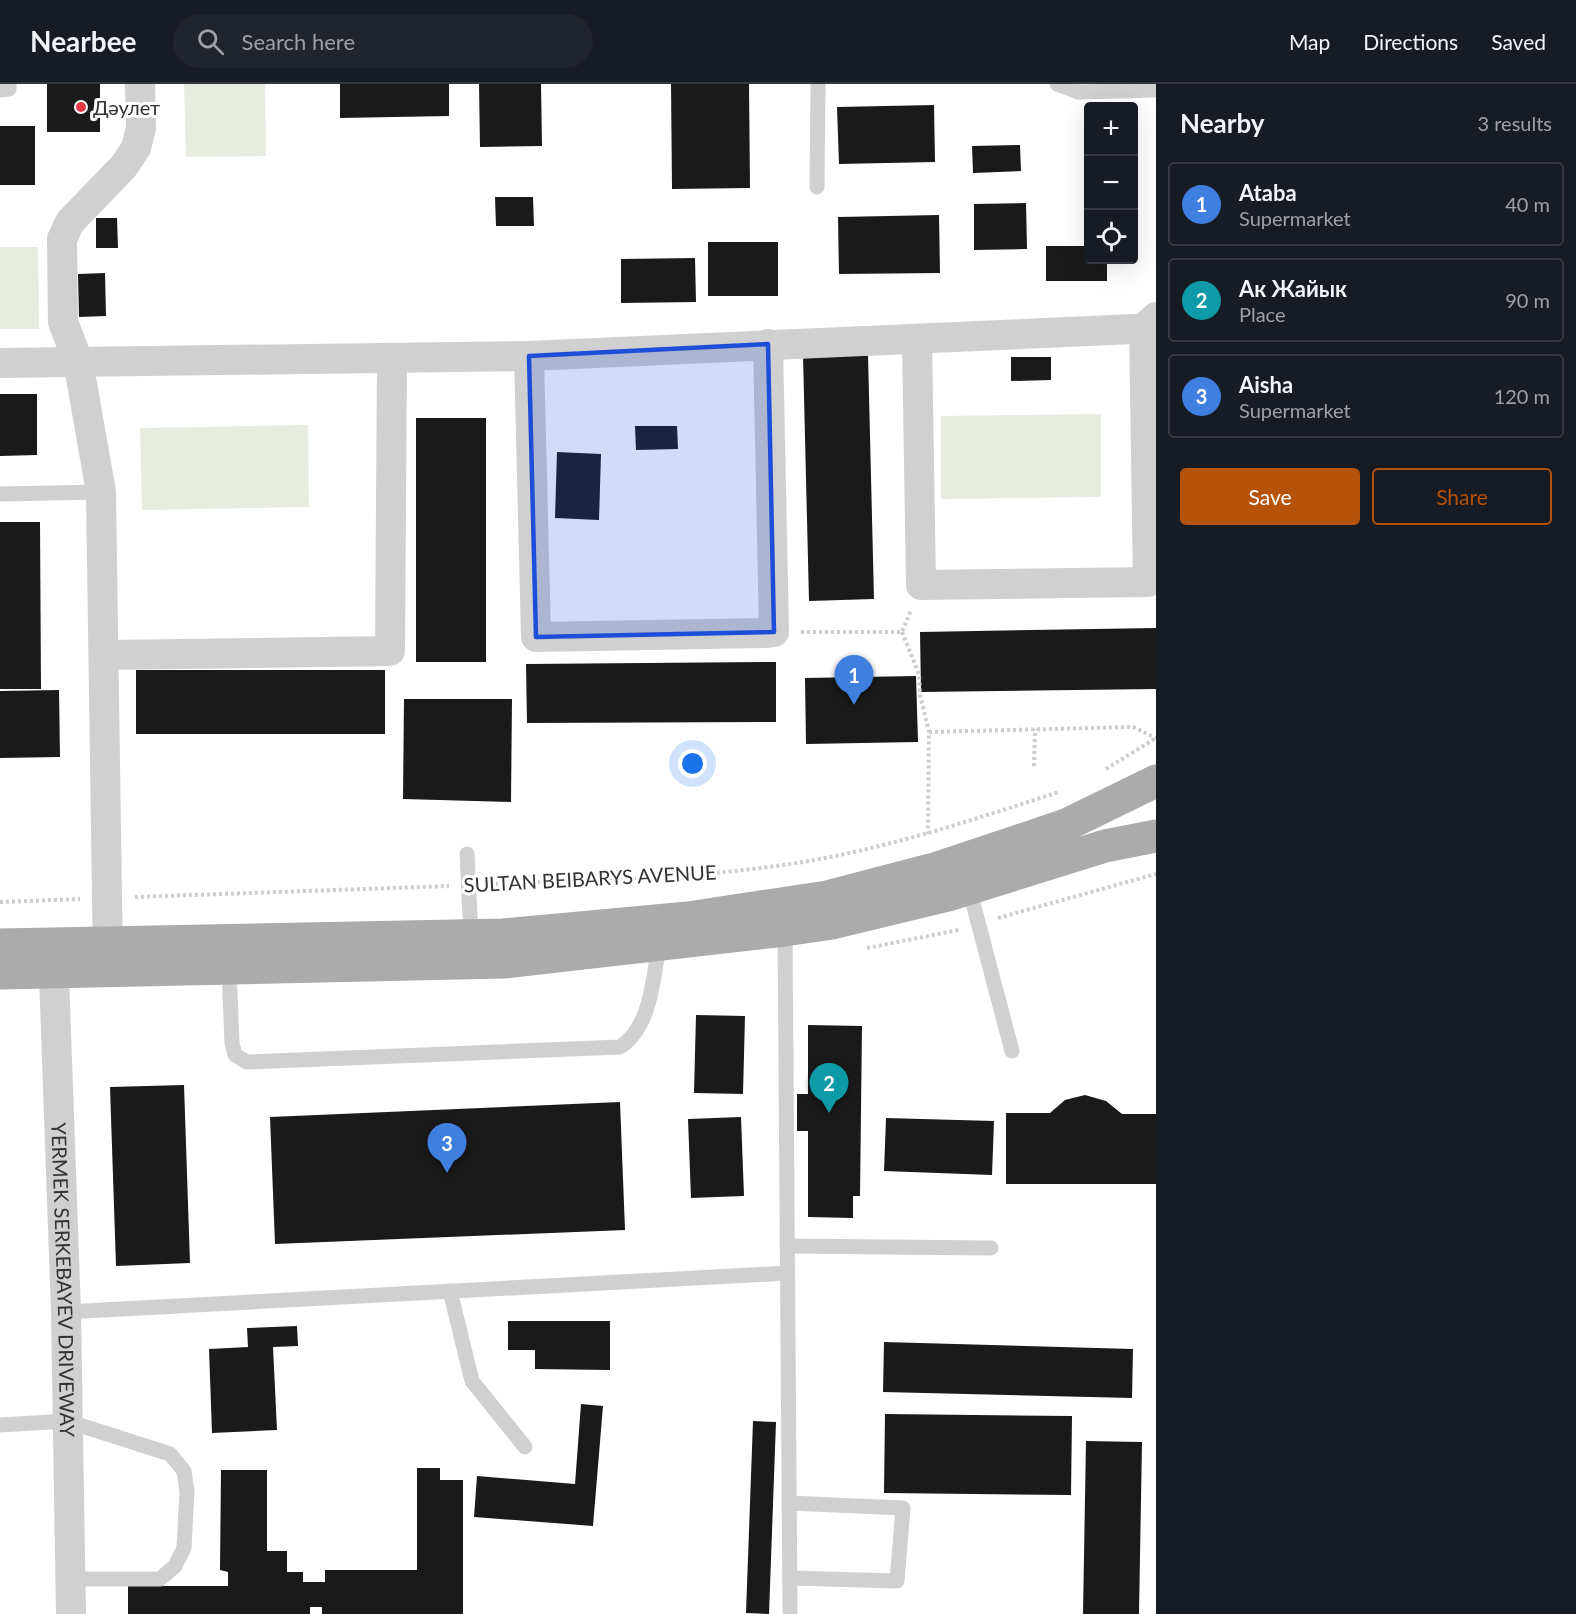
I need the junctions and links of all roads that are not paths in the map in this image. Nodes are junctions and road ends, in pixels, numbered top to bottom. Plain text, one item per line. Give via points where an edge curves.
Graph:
1 (9, 84) edge
2 (140, 84) edge
3 (818, 84) edge
4 (1057, 84) edge
5 (0, 90) edge
6 (1156, 90) edge
7 (818, 188) dead end
8 (1152, 325) edge
9 (917, 339) junction
10 (768, 344) junction
11 (530, 356) junction
12 (392, 358) junction
13 (78, 361) junction
14 (0, 363) edge
15 (101, 492) junction
16 (0, 494) edge
17 (105, 656) junction
18 (1156, 781) edge
19 (1156, 836) edge
20 (467, 854) dead end
21 (969, 888) junction
22 (785, 930) junction
23 (471, 936) junction
24 (0, 945) edge
25 (659, 945) junction
26 (108, 957) junction
27 (53, 958) junction
28 (229, 968) junction
29 (0, 974) edge
30 (1012, 1052) dead end
31 (787, 1246) junction
32 (991, 1248) dead end
33 (788, 1273) junction
34 (450, 1291) junction
35 (66, 1312) junction
36 (68, 1421) junction
37 (0, 1425) edge
38 (525, 1448) dead end
39 (789, 1503) junction
40 (790, 1578) junction
41 (70, 1579) junction
42 (790, 1611) dead end
43 (71, 1614) edge

1 - 5 lane via 9,89
2 - 13 street via 141,128 136,148 124,166 70,222 62,239 63,322
3 - 7 lane
4 - 6 lane via 1078,92
8 - 9 street
8 - 9 street via 1148,582 921,585
9 - 10 street
10 - 11 street
10 - 11 street via 774,632 767,633 536,637
11 - 12 street
12 - 13 street
12 - 17 street via 390,651
13 - 14 street
13 - 15 street
15 - 16 lane
15 - 17 street
17 - 26 street
18 - 23 main road via 1066,825 938,868 827,897 688,918
19 - 21 main road via 1105,846
20 - 23 lane
21 - 22 main road via 832,923
21 - 30 lane
22 - 25 main road
22 - 31 lane
23 - 26 main road
24 - 27 main road
25 - 28 main road via 504,962
25 - 28 lane via 641,1026 634,1039 620,1047 247,1062 235,1055 232,1043
26 - 27 main road
26 - 28 main road
27 - 29 main road
27 - 35 street, YERMEK SERKEBAYEV DRIVEWAY
31 - 32 lane
31 - 33 lane
33 - 34 lane
33 - 39 lane
34 - 35 lane
34 - 38 lane via 472,1381
35 - 36 street, YERMEK SERKEBAYEV DRIVEWAY
36 - 37 lane
36 - 41 street, YERMEK SERKEBAYEV DRIVEWAY
36 - 41 lane via 170,1454 184,1471 187,1492 184,1548 176,1566 160,1579
39 - 40 lane
39 - 40 lane via 903,1508 897,1581
40 - 42 lane
41 - 43 street, YERMEK SERKEBAYEV DRIVEWAY

